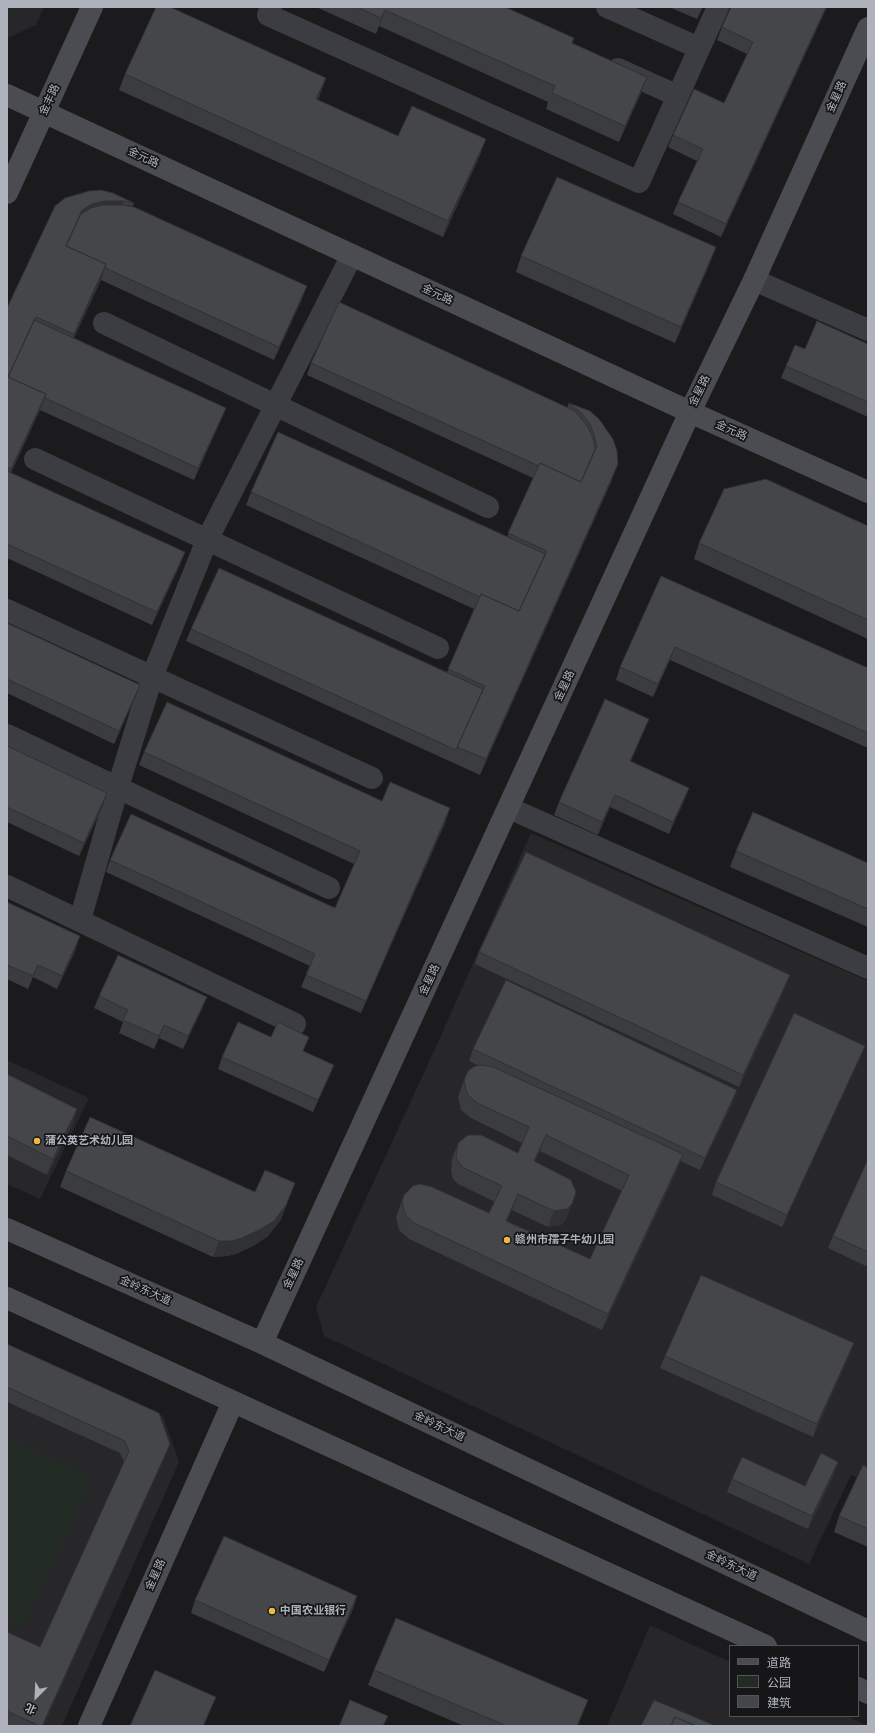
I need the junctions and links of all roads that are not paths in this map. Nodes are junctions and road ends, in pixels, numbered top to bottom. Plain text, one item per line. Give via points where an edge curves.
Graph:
1 (92, 7) edge
2 (271, 7) edge
3 (607, 7) edge
4 (718, 7) edge
5 (868, 28) edge
6 (699, 48) junction
7 (597, 60) edge
8 (7, 96) edge
9 (678, 96) junction
10 (44, 112) junction
11 (7, 193) edge
12 (352, 255) junction
13 (754, 280) junction
14 (104, 323) dead end
15 (868, 330) edge
16 (275, 406) junction
17 (690, 412) junction
18 (35, 459) dead end
19 (868, 492) edge
20 (488, 507) dead end
21 (207, 540) junction
22 (7, 610) edge
23 (438, 648) dead end
24 (152, 677) junction
25 (7, 734) edge
26 (372, 778) dead end
27 (118, 787) junction
28 (509, 808) junction
29 (7, 886) edge
30 (329, 888) dead end
31 (80, 920) junction
32 (868, 968) edge
33 (295, 1024) dead end
34 (7, 1229) edge
35 (7, 1298) edge
36 (262, 1343) junction
37 (234, 1402) junction
38 (868, 1631) edge
39 (764, 1645) edge
40 (859, 1688) edge
41 (868, 1693) edge
42 (89, 1726) edge

1 - 10 street, 金丰路
2 - 9 street via 268,15 639,182
3 - 6 street
4 - 6 street
5 - 13 street, 金星路
6 - 9 street
7 - 9 street
8 - 10 street, 金元路
10 - 11 street, 金丰路
10 - 12 street, 金元路
12 - 16 street
12 - 17 street, 金元路
13 - 15 street
13 - 17 street, 金星路
14 - 16 street
16 - 20 street
16 - 21 street
17 - 19 street, 金元路
17 - 28 street, 金星路
18 - 21 street
21 - 23 street
21 - 24 street
22 - 24 street
24 - 26 street
24 - 27 street
25 - 27 street
27 - 30 street
27 - 31 street
28 - 32 street
28 - 36 street, 金星路
29 - 31 street
31 - 33 street
34 - 36 street, 金岭东大道
35 - 37 street
36 - 38 street, 金岭东大道
37 - 39 street
37 - 42 street, 金星路
40 - 41 street

